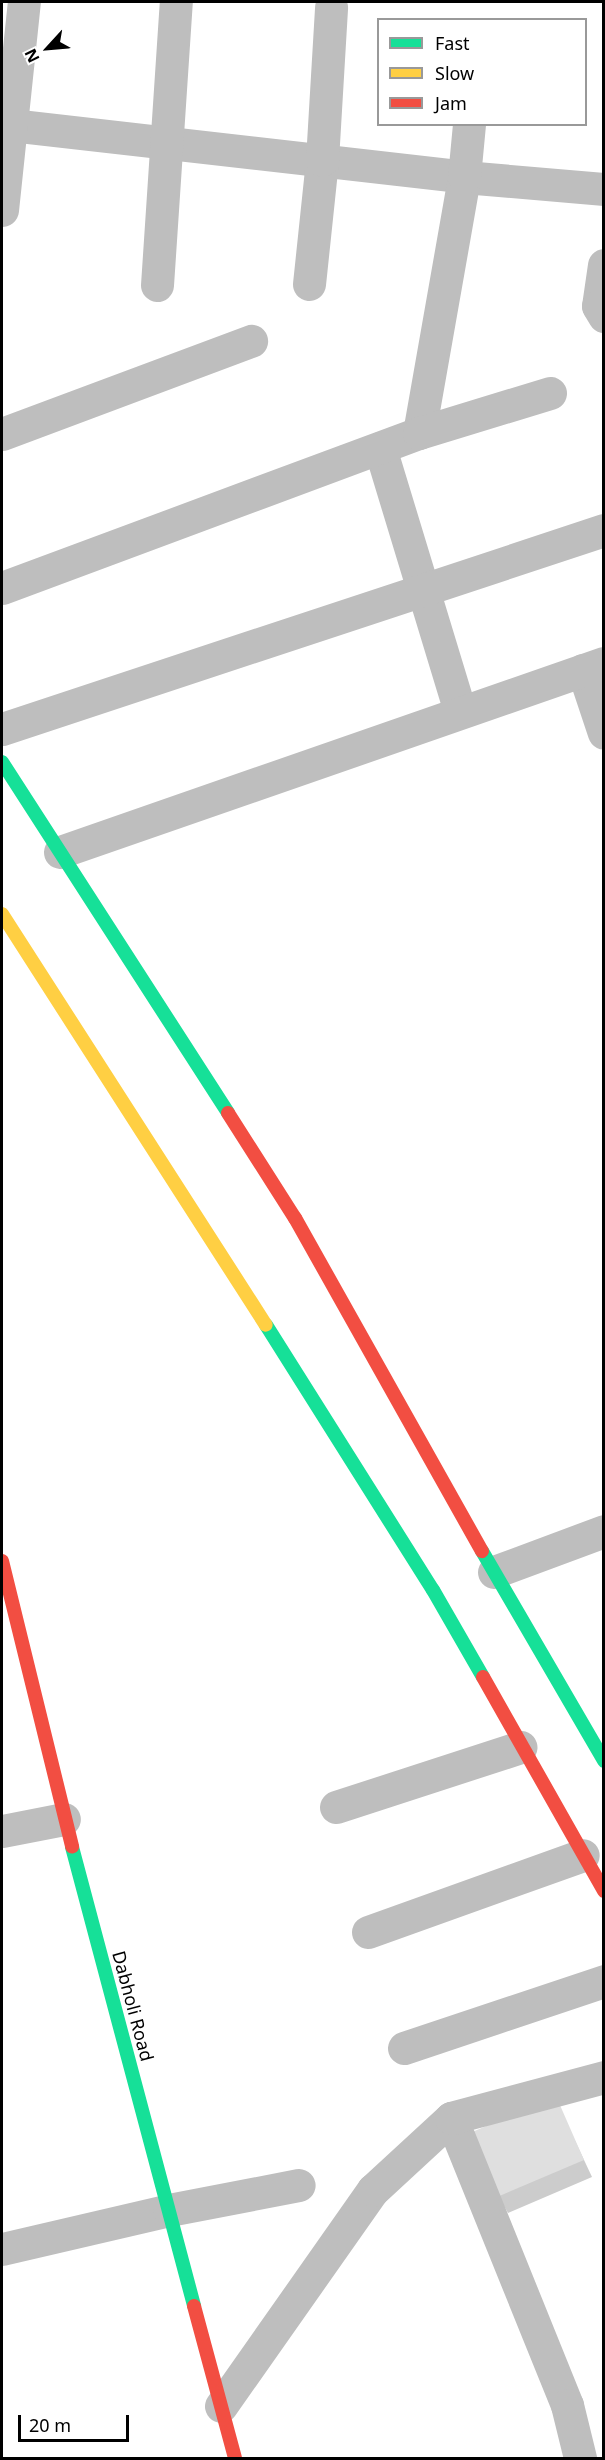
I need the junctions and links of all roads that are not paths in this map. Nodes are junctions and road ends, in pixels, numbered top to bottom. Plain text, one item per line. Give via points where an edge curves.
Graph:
1 (24, 2) edge
2 (176, 2) edge
3 (331, 8) dead end
4 (7, 125) edge
5 (469, 126) edge
6 (168, 143) junction
7 (322, 160) junction
8 (464, 177) junction
9 (603, 189) edge
10 (2, 210) edge
11 (603, 265) edge
12 (309, 284) dead end
13 (157, 285) dead end
14 (603, 316) edge
15 (251, 341) dead end
16 (550, 393) dead end
17 (419, 433) junction
18 (2, 434) edge
19 (380, 448) junction
20 (603, 530) edge
21 (2, 588) edge
22 (424, 590) junction
23 (593, 667) edge
24 (460, 712) junction
25 (2, 729) edge
26 (603, 733) edge
27 (2, 762) edge
28 (60, 852) junction
29 (2, 914) edge
30 (603, 1531) edge
31 (2, 1561) edge
32 (494, 1572) junction
33 (521, 1747) junction
34 (603, 1761) edge
35 (336, 1807) dead end
36 (64, 1819) junction
37 (2, 1831) edge
38 (583, 1855) junction
39 (603, 1891) edge
40 (368, 1932) dead end
41 (603, 1981) edge
42 (404, 2048) dead end
43 (603, 2077) edge
44 (451, 2118) junction
45 (299, 2185) dead end
46 (169, 2210) junction
47 (2, 2249) edge
48 (221, 2406) junction
49 (236, 2458) edge
50 (580, 2458) edge

1 - 4 street
2 - 6 street
3 - 7 street
4 - 6 street
4 - 10 street
5 - 8 street
6 - 7 street
6 - 13 street
7 - 8 street
7 - 12 street
8 - 9 street
8 - 17 street
11 - 14 street via 598,306
15 - 18 street
16 - 17 street
17 - 19 street
19 - 21 street
19 - 22 street
20 - 22 street
22 - 24 street
22 - 25 street
23 - 24 street
23 - 26 street
24 - 28 street
27 - 28 main road
28 - 32 main road via 295,1218
29 - 33 main road via 433,1590
30 - 32 street
31 - 36 main road, Dabholi Road
32 - 34 main road
33 - 35 street
33 - 38 main road
36 - 37 street
36 - 46 main road, Dabholi Road
38 - 39 main road
38 - 40 street
41 - 42 street
43 - 44 street
44 - 48 street via 373,2190
44 - 50 street via 567,2405
45 - 46 street
46 - 47 street
46 - 48 main road, Dabholi Road
48 - 49 main road, Dabholi Road

